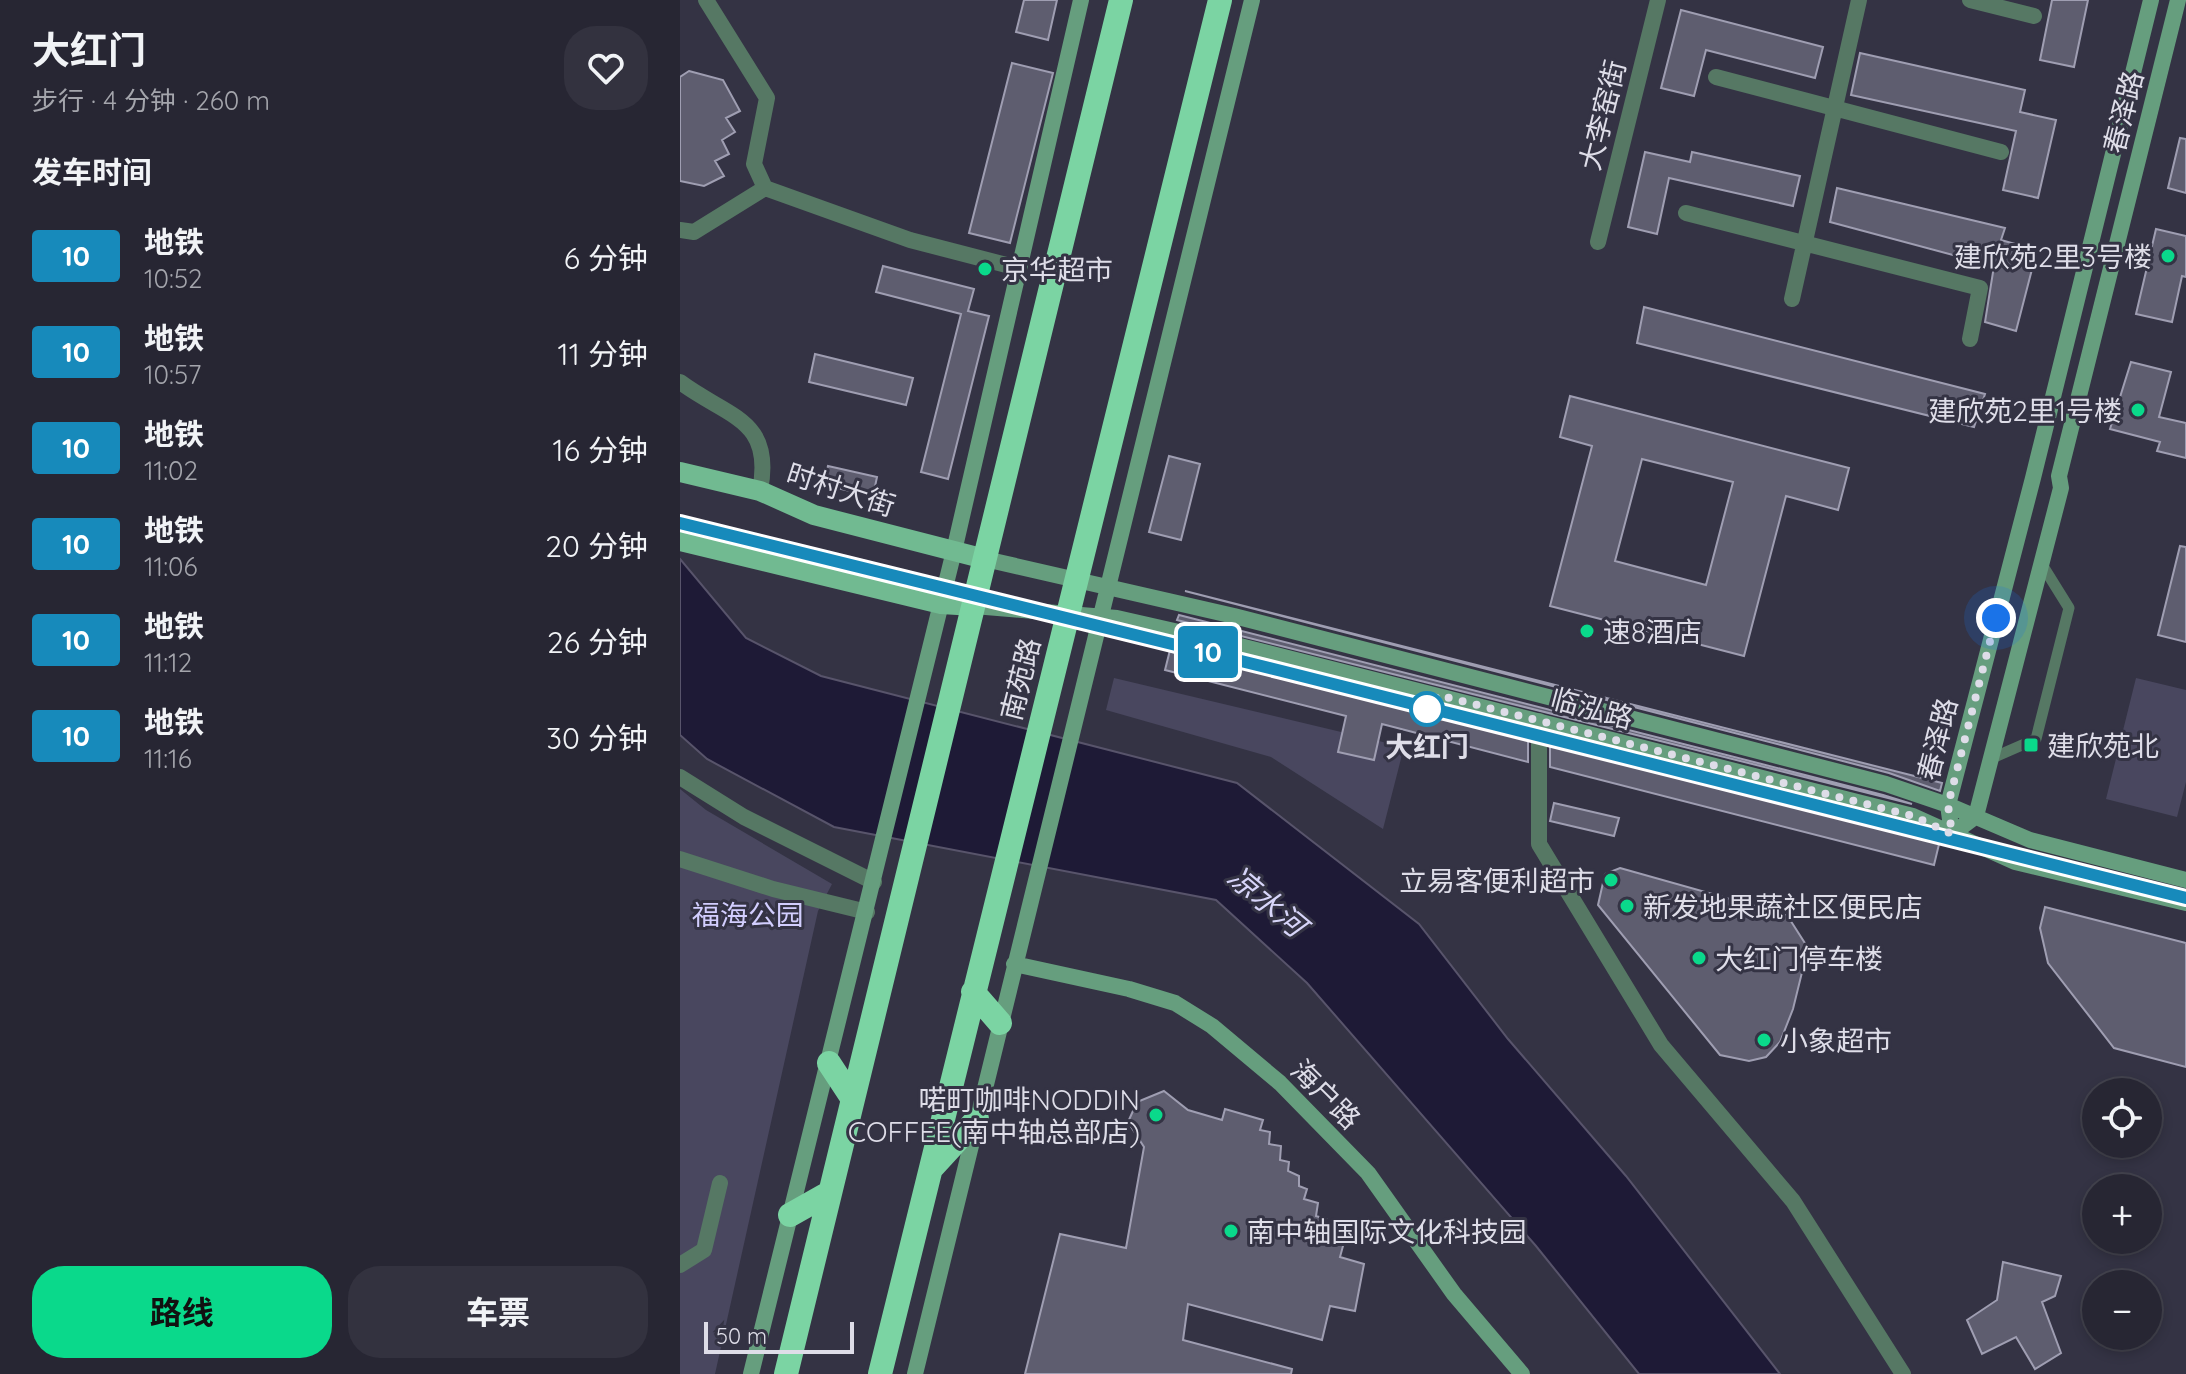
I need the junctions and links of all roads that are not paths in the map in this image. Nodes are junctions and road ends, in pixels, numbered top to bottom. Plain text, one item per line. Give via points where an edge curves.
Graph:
1 (706, 0) edge
2 (1081, 0) edge
3 (1121, 0) edge
4 (1220, 0) edge
5 (1252, 0) edge
6 (1658, 0) edge
7 (1859, 0) edge
8 (1970, 0) edge
9 (2151, 0) edge
10 (2178, 0) edge
11 (2034, 16) dead end
12 (1716, 77) dead end
13 (1835, 108) junction
14 (2001, 152) dead end
15 (765, 188) junction
16 (1686, 213) dead end
17 (680, 230) edge
18 (1598, 242) dead end
19 (1805, 243) junction
20 (1018, 268) junction
21 (1792, 299) dead end
22 (1970, 339) dead end
23 (680, 382) edge
24 (680, 472) edge
25 (760, 491) junction
26 (680, 541) edge
27 (954, 551) junction
28 (985, 559) junction
29 (2041, 563) junction
30 (1076, 580) junction
31 (1108, 587) junction
32 (941, 604) junction
33 (974, 606) junction
34 (1067, 615) junction
35 (1100, 619) junction
36 (1539, 721) junction
37 (1990, 759) junction
38 (680, 777) edge
39 (1948, 805) junction
40 (1976, 816) junction
41 (1952, 834) junction
42 (680, 859) edge
43 (2186, 880) edge
44 (874, 882) junction
45 (2186, 903) edge
46 (867, 912) junction
47 (1014, 964) junction
48 (973, 992) junction
49 (1000, 1023) junction
50 (829, 1063) junction
51 (852, 1098) junction
52 (977, 1119) junction
53 (929, 1171) junction
54 (720, 1183) dead end
55 (829, 1193) junction
56 (790, 1215) junction
57 (680, 1265) edge
58 (751, 1374) edge
59 (786, 1374) edge
60 (880, 1374) edge
61 (915, 1374) edge
62 (1522, 1374) edge
63 (1903, 1374) edge

1 - 15 street via 767,98 754,164
2 - 20 street
3 - 28 highway
4 - 30 highway, 南苑路
5 - 31 street
6 - 18 street, 大李窑街
7 - 13 street
8 - 11 street
9 - 39 street, 春泽路
10 - 29 street, 春泽路
12 - 13 street
13 - 14 street
13 - 19 street
15 - 17 street via 694,232
15 - 20 street via 910,240
16 - 19 street
19 - 21 street
19 - 22 street via 1980,288
20 - 27 street
23 - 25 street via 756,431 764,469
24 - 25 main road, 时村大街
25 - 27 main road, 时村大街 via 814,515
26 - 32 main road
27 - 28 main road, 时村大街
27 - 32 street
28 - 30 street, 临泓路
28 - 33 highway
29 - 37 street, 春泽路
29 - 37 lane via 2069,608 2036,739
30 - 31 street, 临泓路
30 - 34 highway, 南苑路
31 - 35 street
31 - 39 street, 临泓路 via 1886,784
32 - 33 main road
32 - 44 street
33 - 34 street, 临泓路
33 - 51 highway
34 - 35 street, 临泓路
34 - 48 highway, 南苑路
35 - 36 street, 临泓路 via 1117,618 1236,645
35 - 47 street
36 - 41 street, 临泓路 via 1913,816
36 - 63 street via 1539,844 1661,1045 1793,1201
37 - 40 street, 春泽路
38 - 44 street via 744,817
39 - 40 street, 临泓路
39 - 41 street, 春泽路
40 - 41 street
40 - 43 street, 临泓路 via 2030,840
41 - 45 street, 临泓路 via 2015,862
42 - 46 street
44 - 46 street
46 - 50 street
47 - 49 street
47 - 62 street, 海户路 via 1175,1003 1212,1026 1280,1083 1368,1173 1454,1294
48 - 49 highway
48 - 53 highway, 南苑路
49 - 52 street
50 - 51 highway
50 - 56 street
51 - 55 highway
52 - 53 highway
52 - 61 street
53 - 60 highway, 南苑路
54 - 57 street via 704,1250
55 - 56 highway
55 - 59 highway
56 - 58 street

